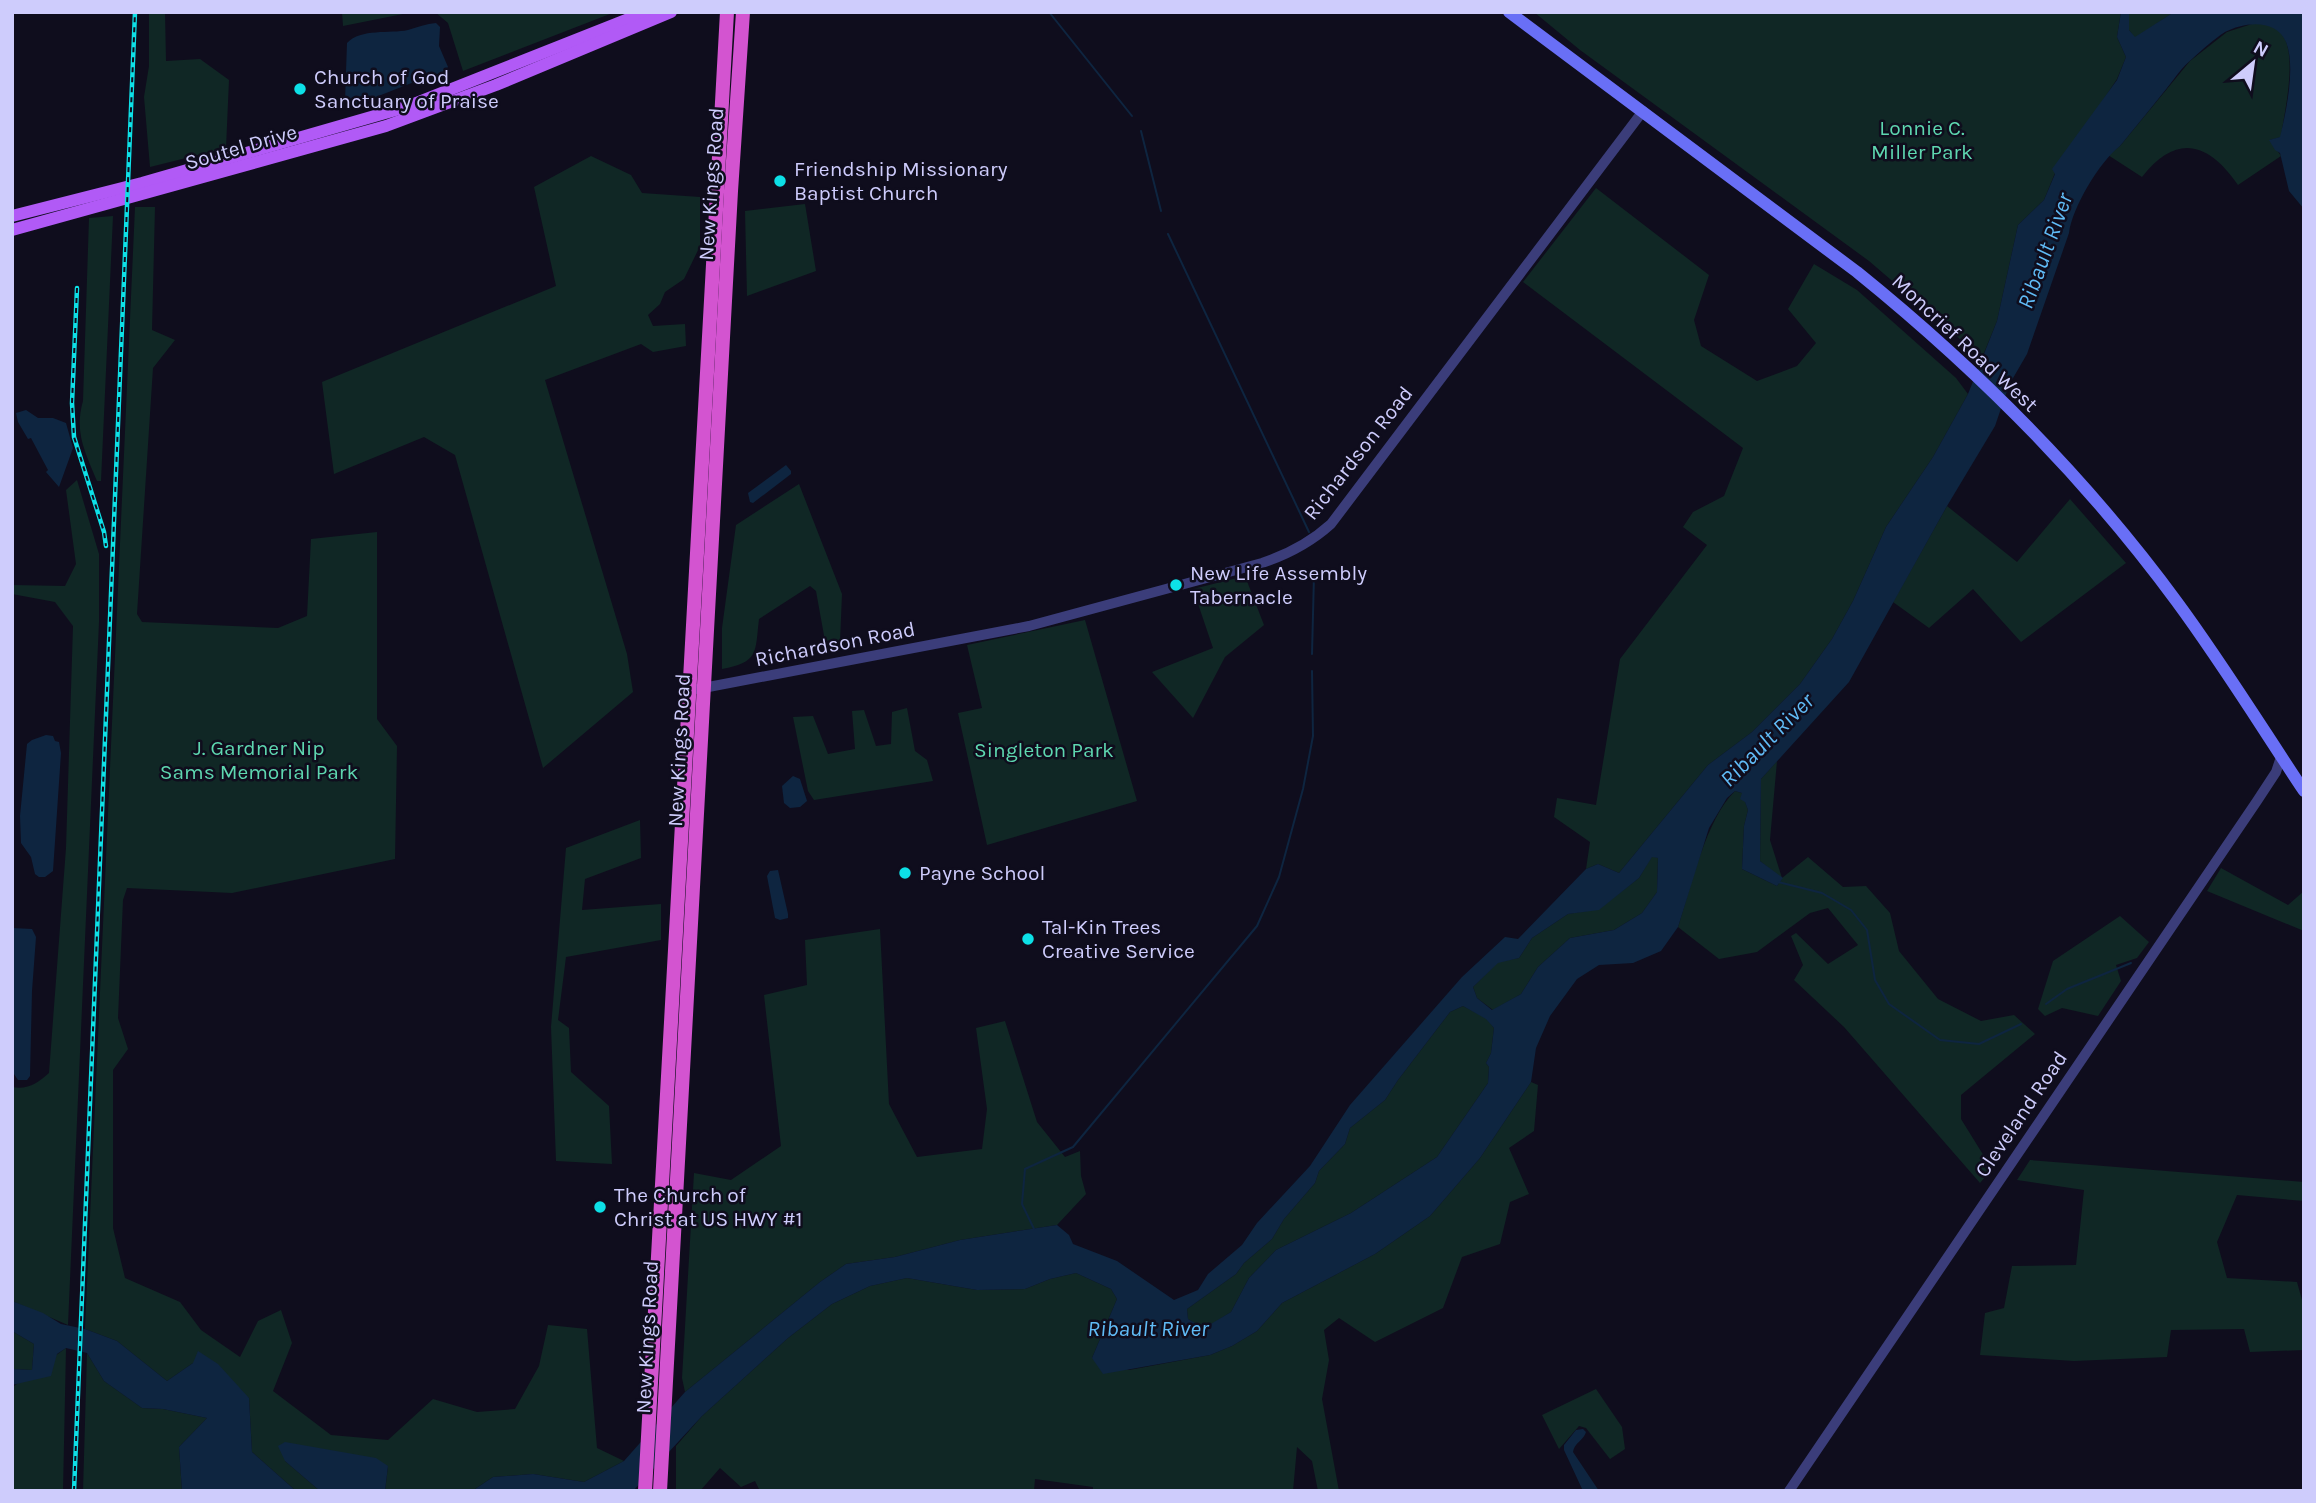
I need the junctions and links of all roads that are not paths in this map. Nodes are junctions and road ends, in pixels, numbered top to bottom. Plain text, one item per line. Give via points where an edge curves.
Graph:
1 (646, 12) edge
2 (671, 12) edge
3 (717, 12) edge
4 (744, 12) edge
5 (1510, 12) edge
6 (726, 19) edge
7 (1643, 111) junction
8 (12, 216) edge
9 (12, 230) edge
10 (696, 689) junction
11 (2281, 757) junction
12 (2304, 791) edge
13 (660, 1485) edge
14 (645, 1491) edge
15 (1789, 1491) edge

1 - 8 main road, Soutel Drive via 406,107
2 - 9 main road, Soutel Drive via 409,118
3 - 6 highway
4 - 10 highway, New Kings Road
5 - 7 main road, Moncrief Road West
6 - 10 highway, New Kings Road
7 - 10 street, Richardson Road via 1331,524 1304,546 1262,563 1029,626
7 - 11 main road, Moncrief Road West via 1857,272 1917,321 2011,410 2079,482 2162,582
10 - 13 highway, New Kings Road
10 - 14 highway, New Kings Road
11 - 12 main road, Moncrief Road West
11 - 15 street, Cleveland Road via 2264,791

